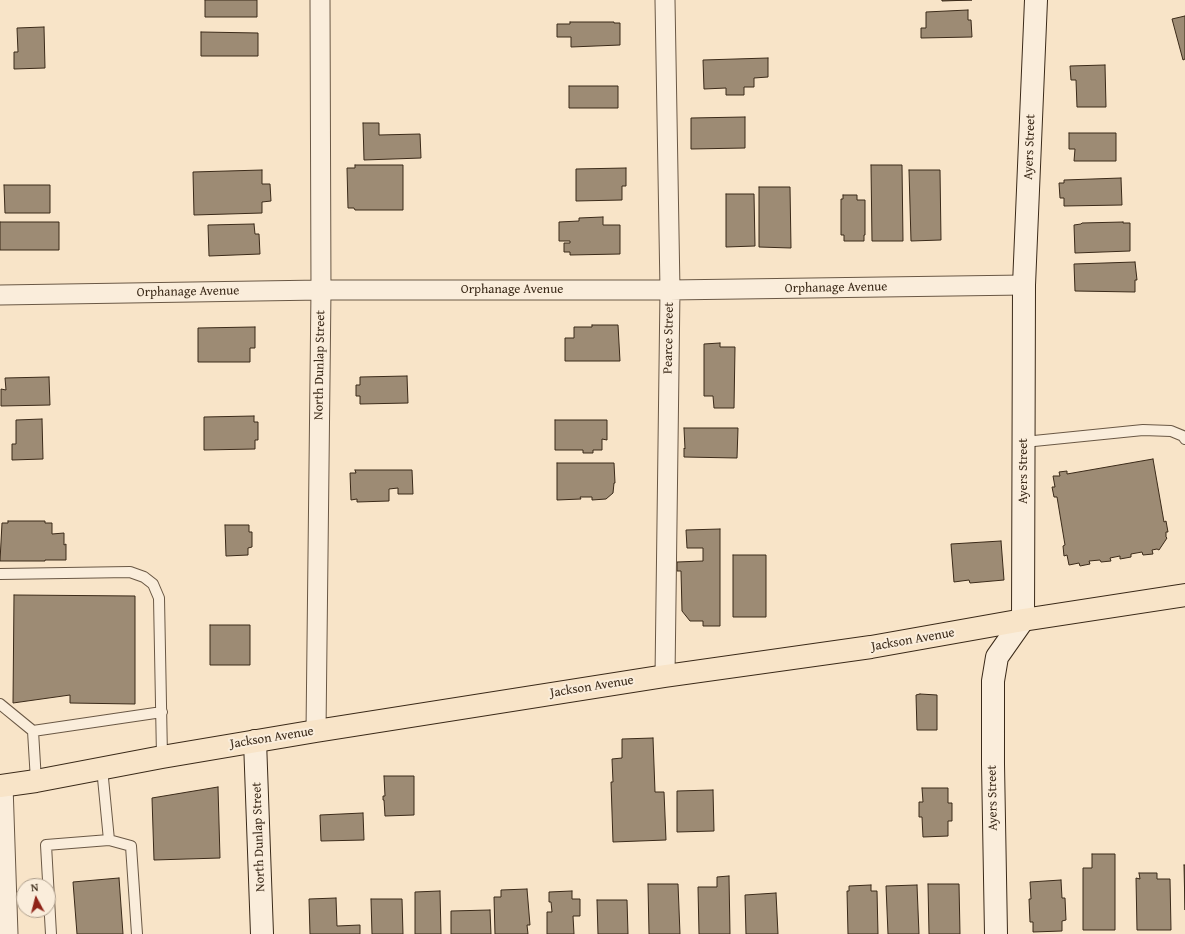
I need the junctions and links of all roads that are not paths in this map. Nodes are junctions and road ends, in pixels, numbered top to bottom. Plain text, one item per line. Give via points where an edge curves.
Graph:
1 (320, 0) edge
2 (665, 0) edge
3 (1036, 0) edge
4 (1024, 285) junction
5 (321, 290) junction
6 (670, 290) junction
7 (0, 295) edge
8 (1185, 439) edge
9 (1024, 442) junction
10 (0, 574) edge
11 (1185, 595) edge
12 (1023, 620) junction
13 (665, 676) junction
14 (0, 704) edge
15 (162, 712) junction
16 (33, 731) junction
17 (316, 731) junction
18 (255, 740) junction
19 (162, 757) junction
20 (102, 768) junction
21 (36, 781) junction
22 (2, 786) edge
23 (109, 840) junction
24 (8, 934) edge
25 (51, 934) edge
26 (138, 934) edge
27 (262, 934) edge
28 (996, 934) edge

1 - 5 street, North Dunlap Street
2 - 6 street, Pearce Street
3 - 4 street, Ayers Street
4 - 6 street, Orphanage Avenue
4 - 9 street, Ayers Street
5 - 6 street, Orphanage Avenue
5 - 7 street, Orphanage Avenue
5 - 17 street, North Dunlap Street
6 - 13 street, Pearce Street
8 - 9 lane via 1171,431 1143,430
9 - 12 street, Ayers Street
10 - 15 lane via 130,572 149,580 159,598
11 - 12 main road, Jackson Avenue
12 - 13 main road, Jackson Avenue via 871,647
12 - 28 street, Ayers Street via 997,657 993,680
13 - 17 main road, Jackson Avenue
14 - 16 lane
15 - 16 lane
15 - 19 lane
16 - 21 lane
17 - 18 main road, Jackson Avenue
18 - 19 main road, Jackson Avenue
18 - 27 street, North Dunlap Street
19 - 20 main road, Jackson Avenue
20 - 21 main road, Jackson Avenue
20 - 23 lane
21 - 22 main road, Jackson Avenue
22 - 24 street
23 - 25 lane via 46,845
23 - 26 lane via 131,846

